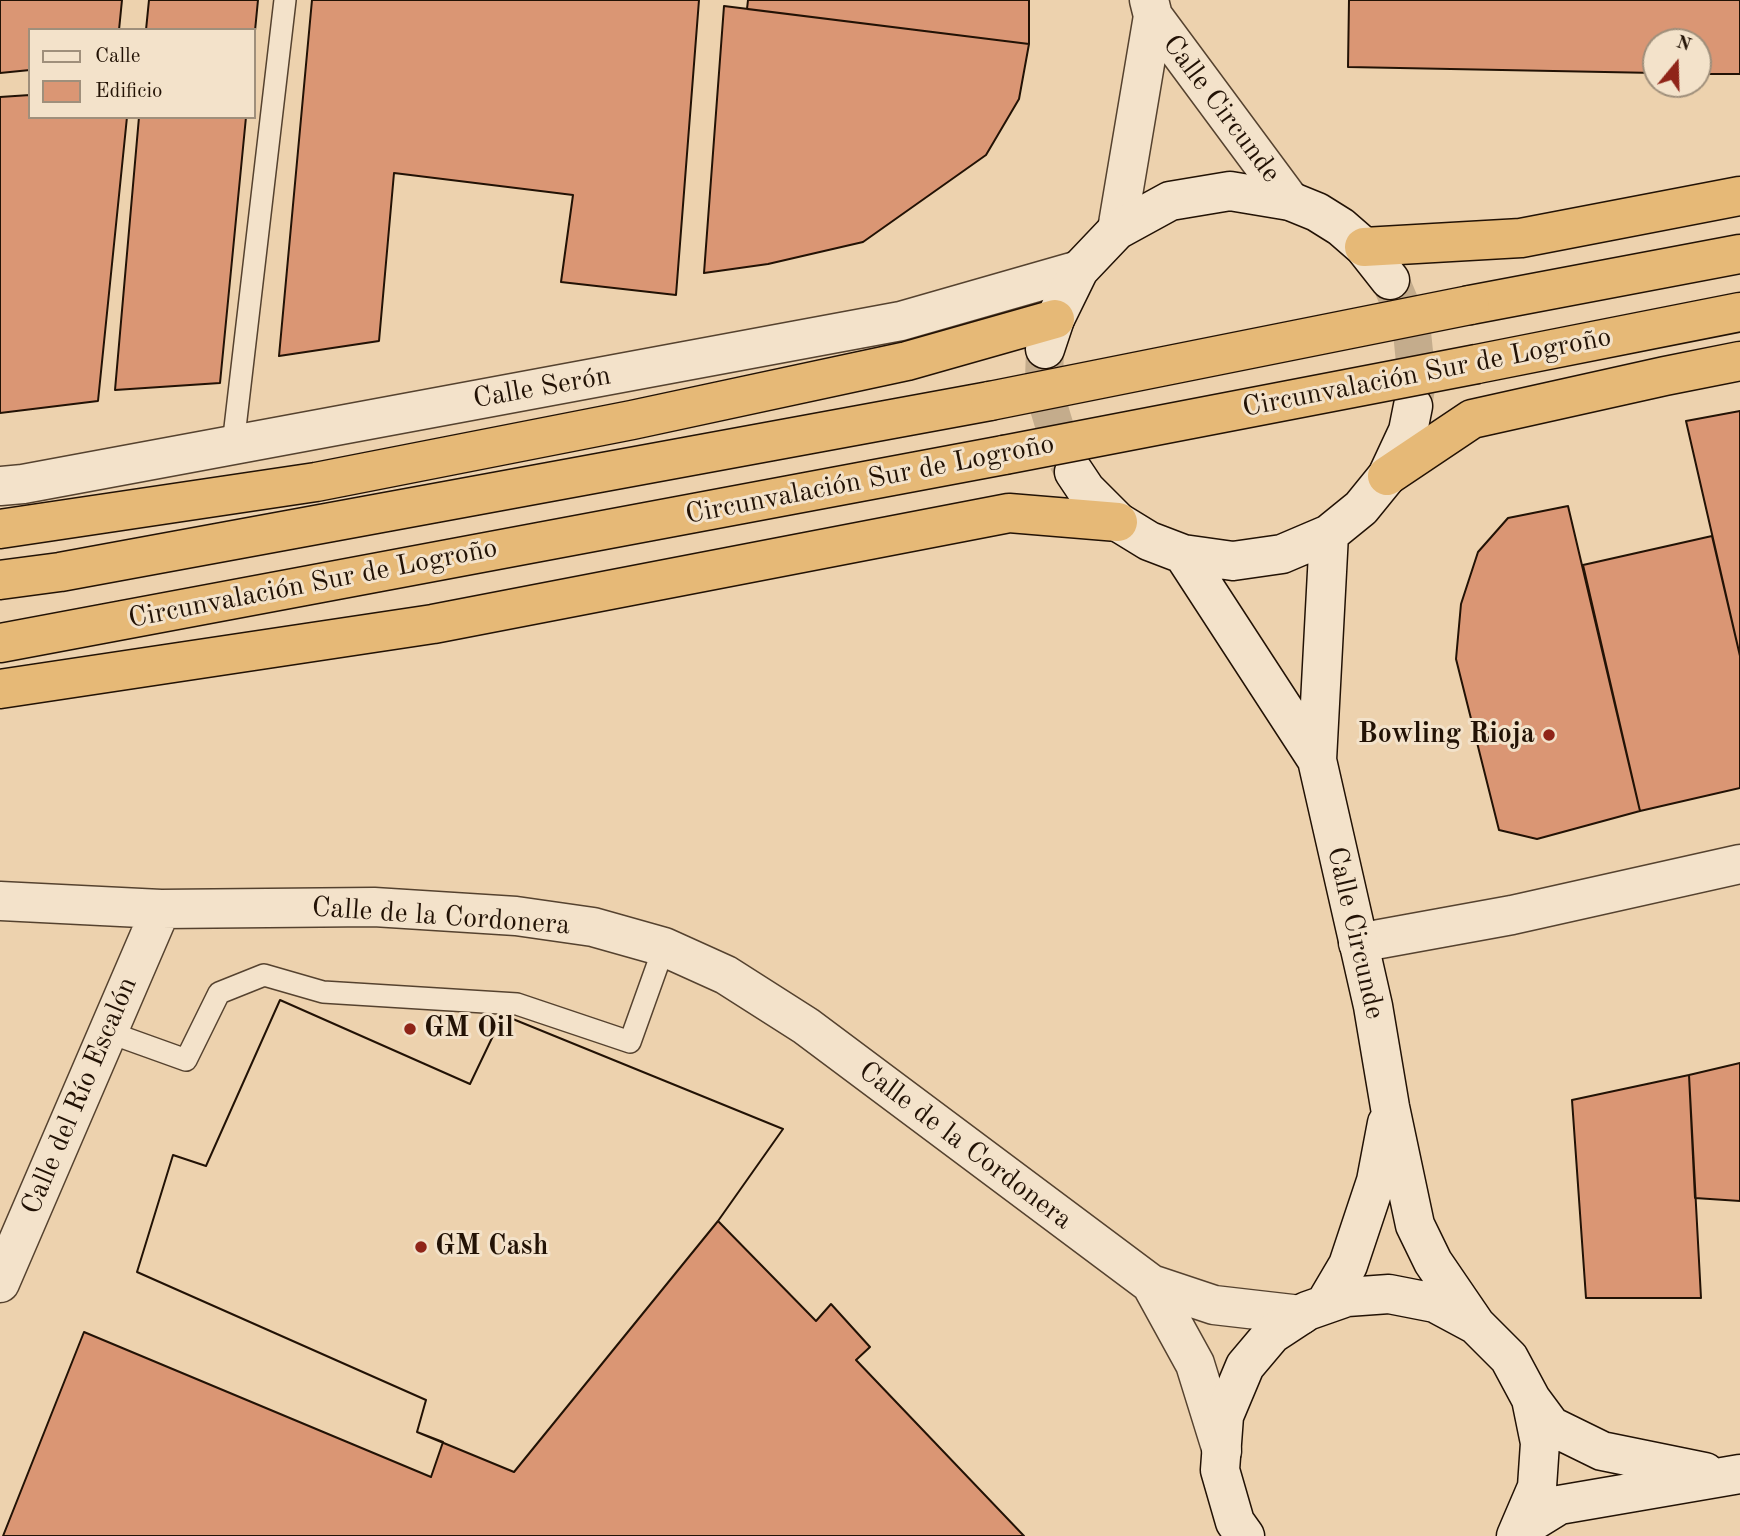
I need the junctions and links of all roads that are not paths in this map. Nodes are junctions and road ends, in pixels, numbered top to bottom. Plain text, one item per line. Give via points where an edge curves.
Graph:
1 (285, 1) edge
2 (1151, 8) edge
3 (1740, 196) edge
4 (1290, 201) junction
5 (1117, 230) junction
6 (1364, 247) junction
7 (1740, 254) edge
8 (1079, 270) junction
9 (1390, 280) tunnel mouth
10 (1740, 313) edge
11 (1050, 334) joint
12 (1740, 361) edge
13 (1413, 406) tunnel mouth
14 (233, 445) junction
15 (1074, 472) tunnel mouth
16 (1387, 476) junction
17 (0, 486) edge
18 (1118, 522) junction
19 (0, 529) edge
20 (1329, 534) junction
21 (1183, 554) junction
22 (0, 580) edge
23 (0, 643) edge
24 (0, 689) edge
25 (1317, 760) junction
26 (1740, 864) edge
27 (0, 901) edge
28 (161, 909) junction
29 (1358, 943) junction
30 (664, 947) junction
31 (108, 1032) junction
32 (1390, 1107) junction
33 (0, 1283) edge
34 (1151, 1284) junction
35 (1313, 1310) junction
36 (1476, 1325) junction
37 (1531, 1399) junction
38 (1222, 1451) junction
39 (1732, 1475) edge
40 (1235, 1531) edge
41 (1519, 1532) edge

1 - 14 lane
2 - 4 street, Calle Circunde
2 - 5 street, Calle Circunde
3 - 6 highway via 1521,238
4 - 5 street via 1230,191 1170,201
4 - 6 street via 1342,227
5 - 8 street
6 - 9 street
7 - 22 highway, Circunvalación Sur de Logroño, bridge via 990,401
8 - 11 street
8 - 14 street, Calle Serón via 901,321
10 - 23 highway, Circunvalación Sur de Logroño, bridge
11 - 19 highway via 317,482
12 - 16 highway via 1472,419
13 - 16 street via 1408,431
14 - 17 street, Calle Serón
15 - 18 street
16 - 20 street via 1361,508
18 - 21 street
18 - 24 highway via 1009,513 433,624
20 - 21 street via 1282,554 1233,561
20 - 25 street, Calle Circunde
21 - 25 street, Calle Circunde
25 - 29 street, Calle Circunde
26 - 29 street via 1512,915
27 - 28 street, Calle de la Cordonera
28 - 30 street, Calle de la Cordonera via 374,907 516,916 593,927
28 - 31 street, Calle del Río Escalón
29 - 32 street, Calle Circunde
30 - 31 lane via 630,1041 517,1004 323,992 264,975 219,993 186,1059
30 - 34 street, Calle de la Cordonera via 726,975 806,1027
31 - 33 street, Calle del Río Escalón
32 - 35 street, Calle Circunde via 1376,1181 1348,1265
32 - 36 street, Calle Circunde via 1415,1225 1433,1262
34 - 35 street, Calle de la Cordonera via 1214,1305
34 - 38 street, Calle de la Cordonera via 1195,1364
35 - 36 street via 1347,1297 1389,1294 1435,1303
35 - 38 street via 1272,1334 1245,1366 1224,1416
36 - 37 street via 1509,1358
37 - 39 street via 1551,1426 1602,1451
37 - 41 street via 1540,1443 1537,1487
38 - 40 street via 1220,1470
39 - 41 street via 1559,1505

